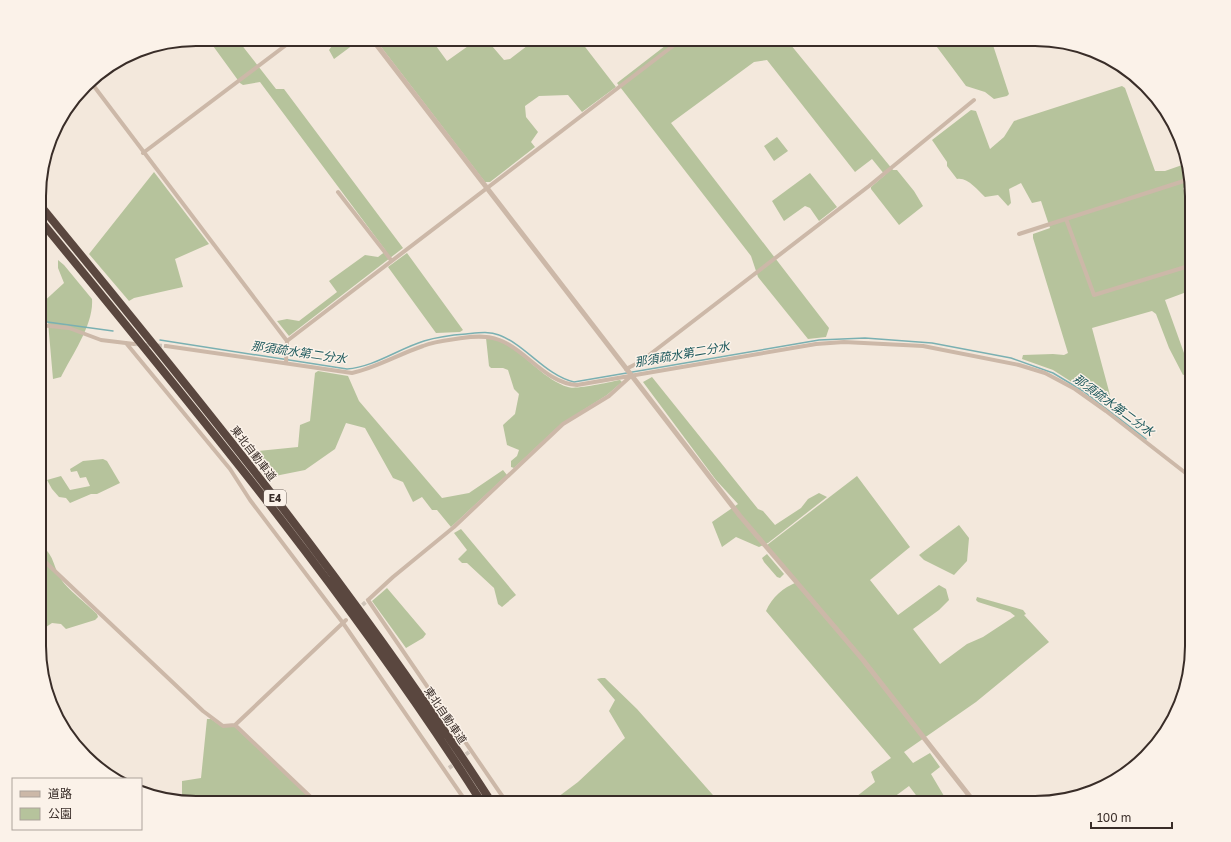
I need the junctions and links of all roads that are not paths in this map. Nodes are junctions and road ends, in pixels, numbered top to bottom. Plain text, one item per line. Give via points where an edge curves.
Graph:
1 (285, 46) edge
2 (377, 46) edge
3 (673, 46) edge
4 (94, 86) edge
5 (974, 100) dead end
6 (143, 153) junction
7 (1184, 181) edge
8 (487, 187) junction
9 (338, 192) dead end
10 (46, 212) edge
11 (1066, 219) junction
12 (46, 227) edge
13 (1019, 234) dead end
14 (391, 260) junction
15 (1185, 267) edge
16 (46, 326) edge
17 (288, 340) junction
18 (126, 344) junction
19 (134, 344) tunnel mouth
20 (166, 346) tunnel mouth
21 (286, 363) junction
22 (626, 369) junction
23 (631, 376) junction
24 (1185, 473) edge
25 (46, 563) edge
26 (345, 621) junction
27 (235, 725) junction
28 (309, 796) edge
29 (463, 796) edge
30 (477, 796) edge
31 (487, 796) edge
32 (502, 796) edge
33 (970, 796) edge

1 - 6 street
2 - 8 street
3 - 8 street
4 - 6 street
5 - 22 street via 869,186 640,362
6 - 17 street
7 - 11 street
8 - 14 street
8 - 22 street
9 - 14 street
10 - 31 highway, 東北自動車道 / E4 via 283,508 399,665
11 - 13 street
11 - 15 street via 1094,295
12 - 30 highway, 東北自動車道 / E4 via 276,514 392,670
14 - 17 street
16 - 18 street via 69,328 97,339
17 - 21 street
18 - 19 street
18 - 26 street via 230,469 250,500
20 - 21 street
21 - 23 street via 352,373 366,370 424,345 483,337 504,342 549,375 570,385
22 - 23 street
23 - 24 street via 816,344 844,342 907,345 944,350 1019,365 1045,373 1100,407
23 - 32 street via 609,396 563,424 454,527 368,600
23 - 33 street via 745,522 863,660
25 - 27 street via 213,719 223,726
26 - 27 street
26 - 29 street via 448,770
27 - 28 street

